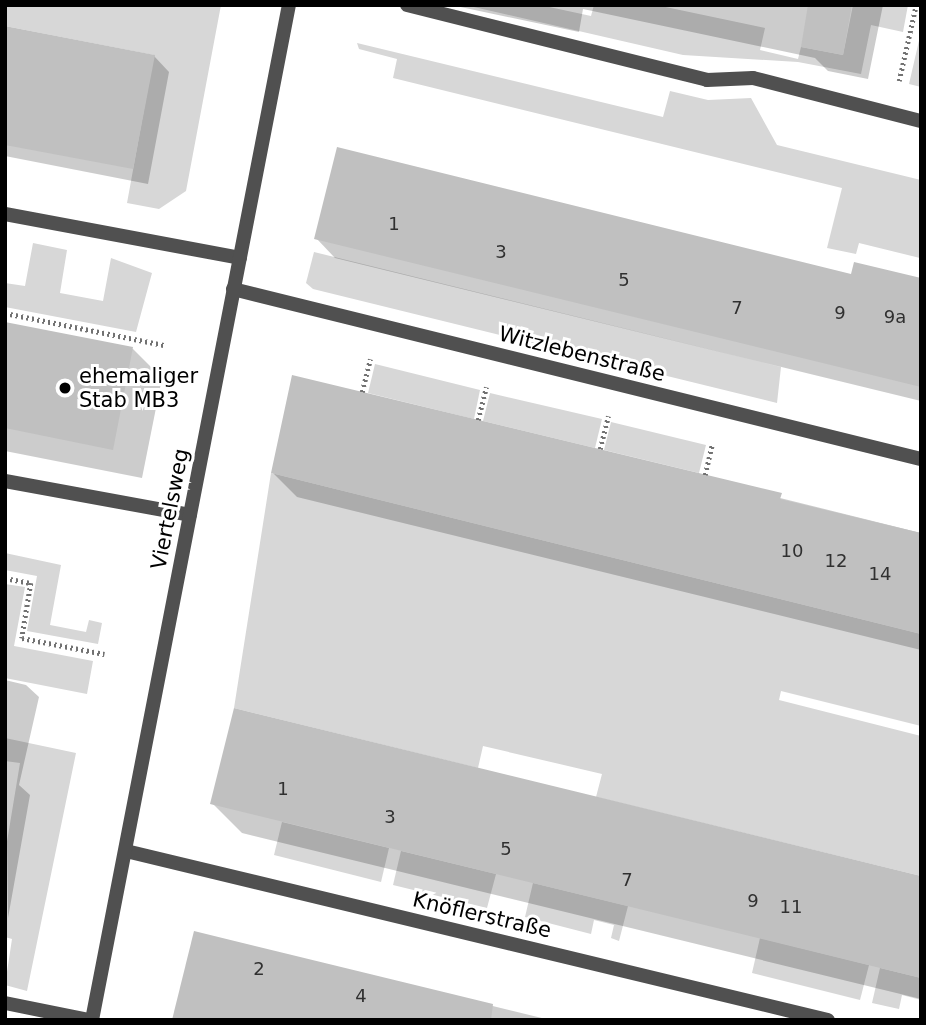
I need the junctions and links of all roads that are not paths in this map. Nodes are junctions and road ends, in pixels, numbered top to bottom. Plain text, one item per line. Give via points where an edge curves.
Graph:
1 (289, 5) edge
2 (407, 5) edge
3 (921, 121) edge
4 (5, 214) edge
5 (240, 258) junction
6 (233, 289) junction
7 (921, 459) edge
8 (5, 481) edge
9 (190, 515) junction
10 (126, 851) junction
11 (5, 1003) edge
12 (91, 1020) edge
13 (828, 1020) edge

1 - 5 street, Viertelsweg
2 - 3 street via 707,80 753,78 892,109
4 - 5 street
5 - 6 street, Viertelsweg
6 - 7 street, Witzlebenstraße
6 - 9 street, Viertelsweg
8 - 9 street
9 - 10 street, Viertelsweg
10 - 12 street, Viertelsweg
10 - 13 street, Knöflerstraße
11 - 12 street

